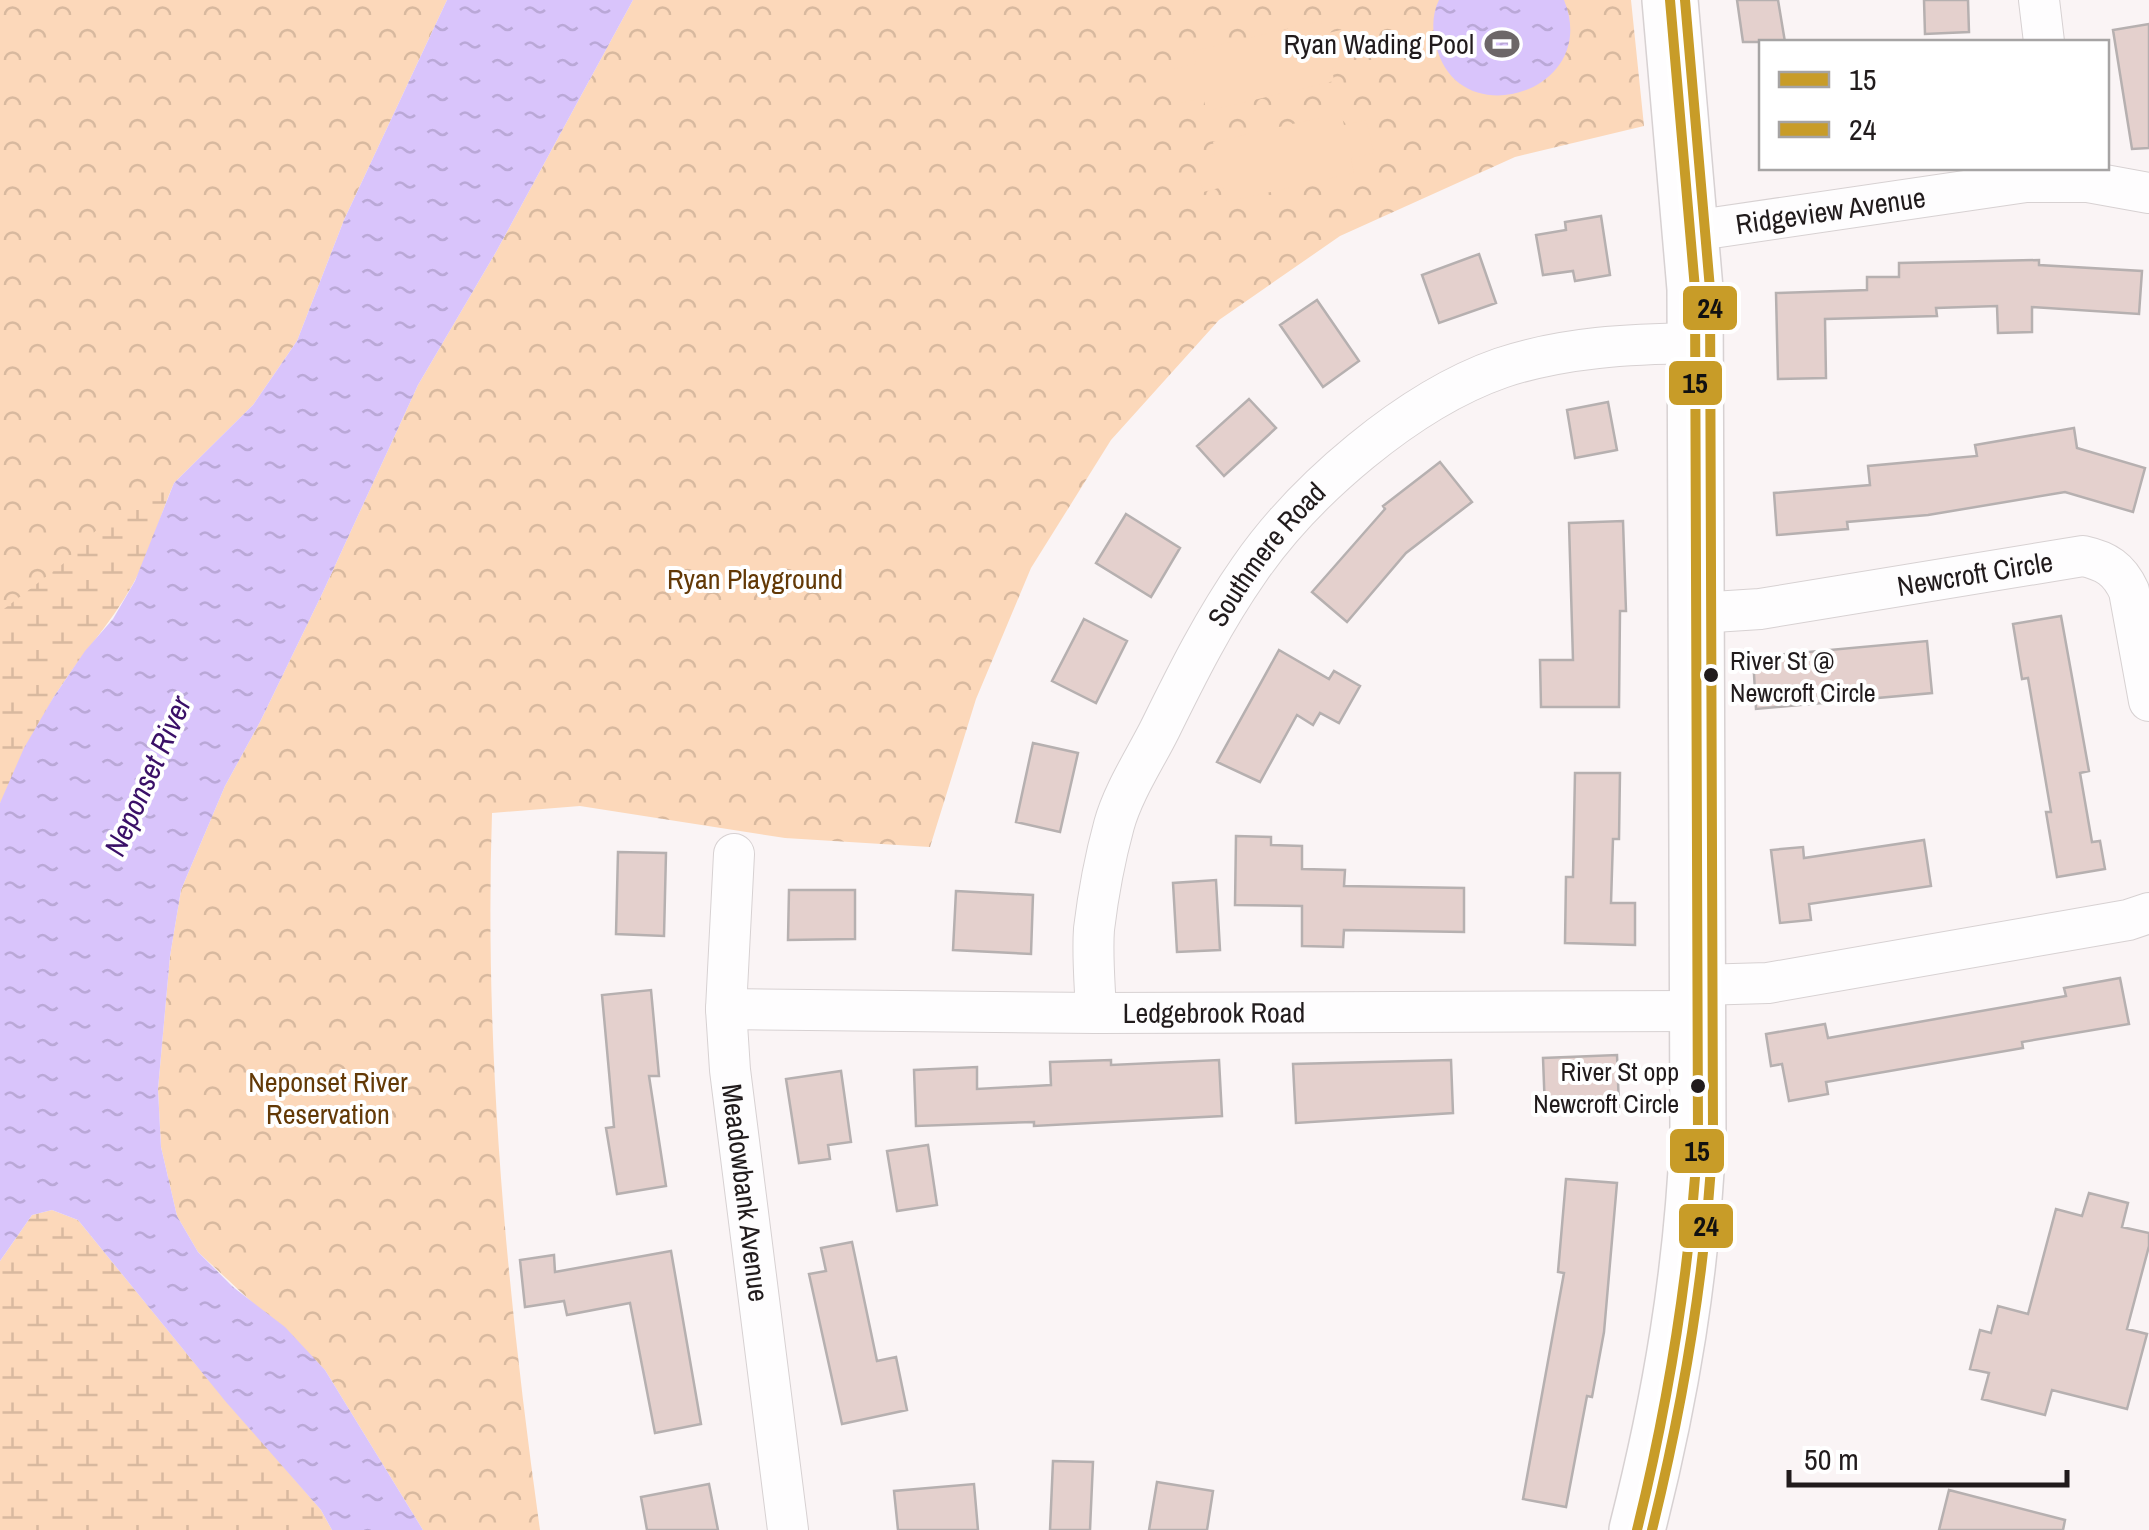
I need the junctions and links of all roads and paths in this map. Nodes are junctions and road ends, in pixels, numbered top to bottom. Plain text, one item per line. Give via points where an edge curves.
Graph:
1 (1670, 0) edge
2 (2038, 0) edge
3 (2044, 40) edge
4 (2056, 174) edge
5 (2149, 194) edge
6 (1692, 232) junction
7 (1696, 342) junction
8 (1698, 613) junction
9 (2149, 701) edge
10 (734, 854) dead end
11 (2149, 913) edge
12 (1699, 998) junction
13 (726, 1008) junction
14 (1096, 1013) junction
15 (788, 1530) edge
16 (1637, 1530) edge

1 - 6 main road
2 - 3 street
4 - 5 street, Ridgeview Avenue
4 - 6 street, Ridgeview Avenue
6 - 7 main road
7 - 8 main road
7 - 14 street, Southmere Road via 1562,353 1472,380 1385,434 1276,537 1204,641 1115,822 1094,930
8 - 9 street, Newcroft Circle via 1760,609 2083,556 2123,577
8 - 12 main road
10 - 13 street, Meadowbank Avenue
11 - 12 street
12 - 14 street, Ledgebrook Road
12 - 16 main road via 1696,1186 1686,1286 1672,1385
13 - 14 street, Ledgebrook Road
13 - 15 street, Meadowbank Avenue via 739,1165

